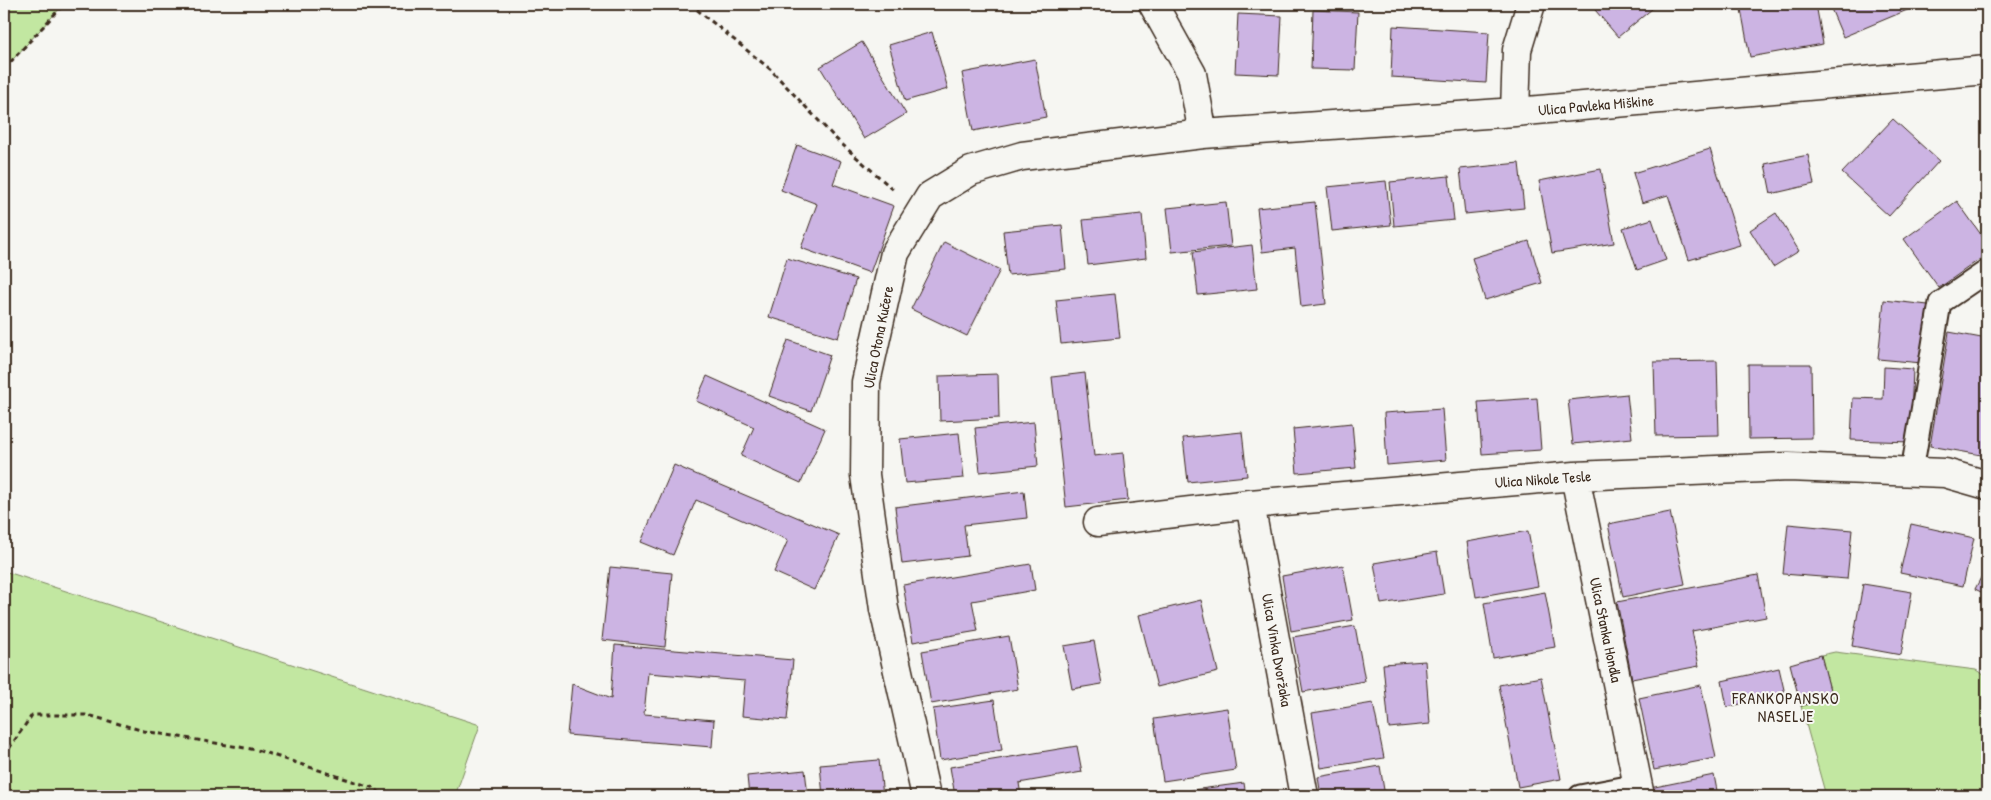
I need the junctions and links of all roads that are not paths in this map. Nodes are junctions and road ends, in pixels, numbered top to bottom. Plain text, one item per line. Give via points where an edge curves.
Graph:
1 (1153, 4) edge
2 (1531, 4) edge
3 (1987, 70) edge
4 (1515, 112) junction
5 (1203, 134) junction
6 (1987, 271) edge
7 (1912, 472) junction
8 (1575, 476) junction
9 (1987, 484) edge
10 (1250, 504) junction
11 (1098, 522) dead end
12 (1639, 790) edge
13 (926, 796) edge
14 (1304, 796) edge
15 (1580, 796) edge

1 - 5 street via 1192,74
2 - 4 street via 1516,50
3 - 4 street, Ulica Pavleka Miškine
4 - 5 street, Ulica Pavleka Miškine
5 - 13 street, Ulica Otona Kučere via 1022,156 971,171 930,196 895,253 866,382 865,475 884,609
6 - 7 lane via 1940,303
7 - 8 street, Ulica Nikole Tesle via 1788,467
7 - 9 street, Ulica Nikole Tesle via 1945,473
8 - 10 street, Ulica Nikole Tesle
8 - 12 street, Ulica Stanka Hondla
10 - 11 street, Ulica Nikole Tesle
10 - 14 street, Ulica Vinka Dvoržaka
12 - 15 lane, Ulica Stanka Hondla

